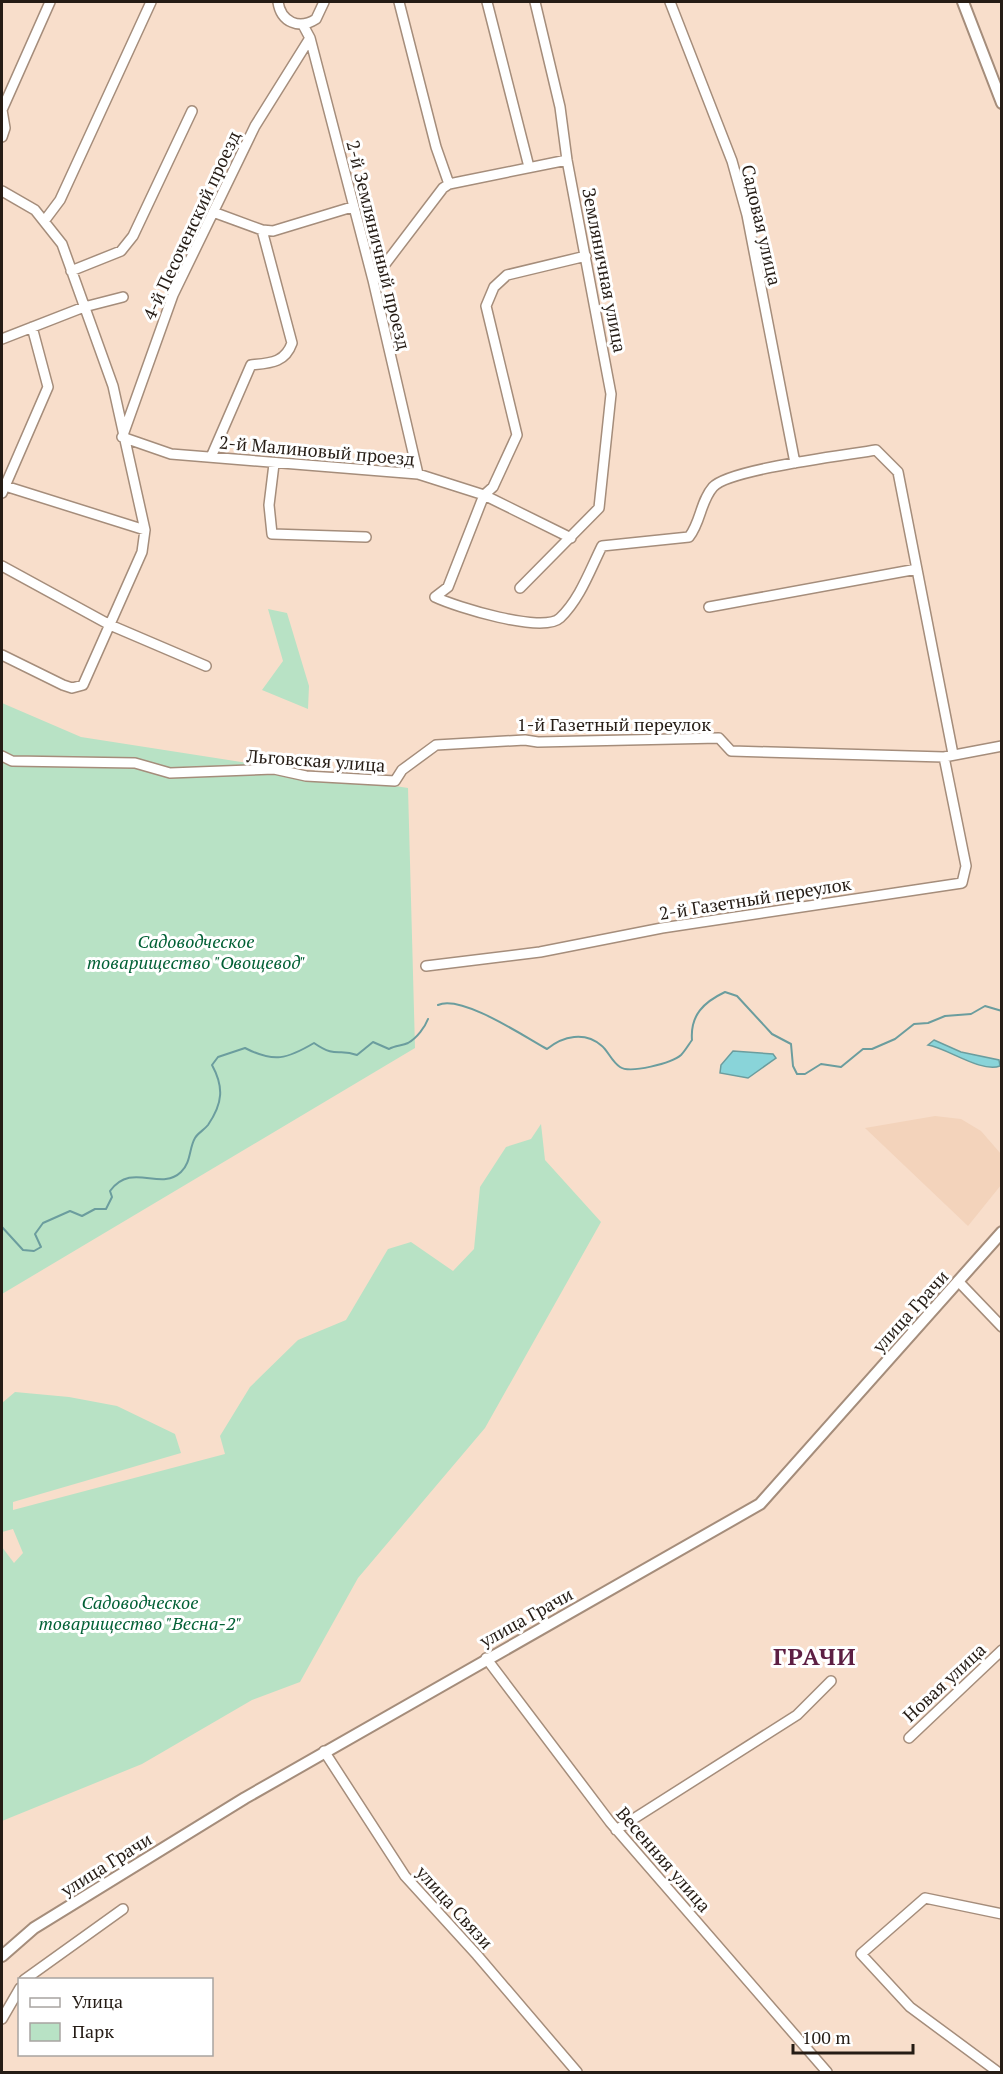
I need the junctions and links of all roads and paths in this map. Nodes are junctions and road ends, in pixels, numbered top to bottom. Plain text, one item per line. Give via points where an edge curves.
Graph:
1 (50, 2) edge
2 (151, 2) edge
3 (277, 2) edge
4 (324, 2) edge
5 (399, 2) edge
6 (487, 2) edge
7 (535, 2) edge
8 (670, 2) edge
9 (963, 2) edge
10 (303, 25) junction
11 (309, 38) junction
12 (1002, 102) edge
13 (192, 111) dead end
14 (2, 137) edge
15 (567, 160) junction
16 (529, 167) junction
17 (449, 184) junction
18 (2, 191) edge
19 (352, 207) junction
20 (213, 213) junction
21 (45, 220) junction
22 (262, 230) junction
23 (586, 256) junction
24 (71, 271) junction
25 (373, 280) junction
26 (123, 297) dead end
27 (84, 307) junction
28 (32, 327) junction
29 (2, 339) edge
30 (122, 437) junction
31 (211, 457) junction
32 (795, 463) junction
33 (274, 464) junction
34 (418, 474) junction
35 (3, 490) edge
36 (484, 495) junction
37 (145, 530) junction
38 (366, 537) dead end
39 (571, 538) junction
40 (2, 566) edge
41 (917, 569) junction
42 (520, 588) dead end
43 (709, 607) dead end
44 (110, 625) junction
45 (2, 655) edge
46 (206, 666) dead end
47 (436, 745) joint
48 (1002, 746) edge
49 (949, 755) junction
50 (2, 756) edge
51 (426, 966) dead end
52 (1002, 1232) edge
53 (958, 1281) junction
54 (1002, 1327) edge
55 (1002, 1650) edge
56 (486, 1658) junction
57 (831, 1681) dead end
58 (909, 1738) dead end
59 (324, 1751) junction
60 (616, 1830) junction
61 (123, 1909) dead end
62 (1002, 1914) edge
63 (2, 1956) edge
64 (27, 1978) edge
65 (18, 1991) edge
66 (2, 2019) edge
67 (577, 2073) edge
68 (827, 2073) edge
69 (998, 2073) edge

1 - 14 street via 2,110
2 - 21 street via 60,200
3 - 10 street via 289,21
4 - 10 street via 316,19
5 - 17 street
6 - 16 street
7 - 15 street, Земляничная улица via 560,107
8 - 32 street, Садовая улица via 732,161 747,216
9 - 12 street
10 - 11 street, 2-й Земляничный проезд
11 - 19 street, 2-й Земляничный проезд
11 - 20 street, 4-й Песоченский проезд via 255,126
13 - 24 street via 133,236 121,251
15 - 16 street
15 - 23 street, Земляничная улица
16 - 17 street
17 - 25 street
18 - 21 street via 21,200
19 - 22 street via 280,230
19 - 25 street, 2-й Земляничный проезд
20 - 22 street
20 - 30 street, 4-й Песоченский проезд via 173,295
21 - 24 street via 62,244
22 - 31 street via 291,343 288,352 276,362 251,365
23 - 36 street via 507,275 494,287 486,306 517,435 493,487
23 - 39 street, Земляничная улица via 610,394 599,508
24 - 27 street
25 - 34 street, 2-й Земляничный проезд
26 - 27 street, 4-й Песоченский проезд
27 - 28 street, 4-й Песоченский проезд
27 - 30 street via 113,386
28 - 29 street, 4-й Песоченский проезд
28 - 35 street via 48,387
30 - 31 street, 2-й Малиновый проезд via 171,454
30 - 37 street
31 - 33 street, 2-й Малиновый проезд
32 - 36 street via 715,485 690,537 602,546 579,595 558,620 546,623 493,616 435,597 448,587
32 - 41 street via 876,450 898,472
33 - 34 street, 2-й Малиновый проезд
33 - 38 street via 269,505 272,534
34 - 36 street, 2-й Малиновый проезд
35 - 37 street
36 - 39 street, 2-й Малиновый проезд
37 - 44 street via 142,552
39 - 42 street, Земляничная улица
40 - 44 street
41 - 43 street
41 - 49 street
44 - 45 street via 83,685 63,685
44 - 46 street
47 - 49 street, 1-й Газетный переулок via 719,738 731,751
47 - 50 street, Льговская улица via 402,770 395,782 306,776 274,769 170,773 135,763 12,760
48 - 49 street, 1-й Газетный переулок
49 - 51 street, 2-й Газетный переулок via 966,866 962,883 662,928 549,950
52 - 53 street, улица Грачи
53 - 54 street
53 - 56 street, улица Грачи via 760,1504
55 - 58 street, Новая улица
56 - 59 street, улица Грачи
56 - 60 street, Весенняя улица
57 - 60 street via 797,1715
59 - 63 street, улица Грачи via 34,1928
59 - 67 street, улица Связи via 405,1876
60 - 68 street, Весенняя улица
61 - 64 street
62 - 69 street via 926,1898 861,1954 910,2007
65 - 66 street

